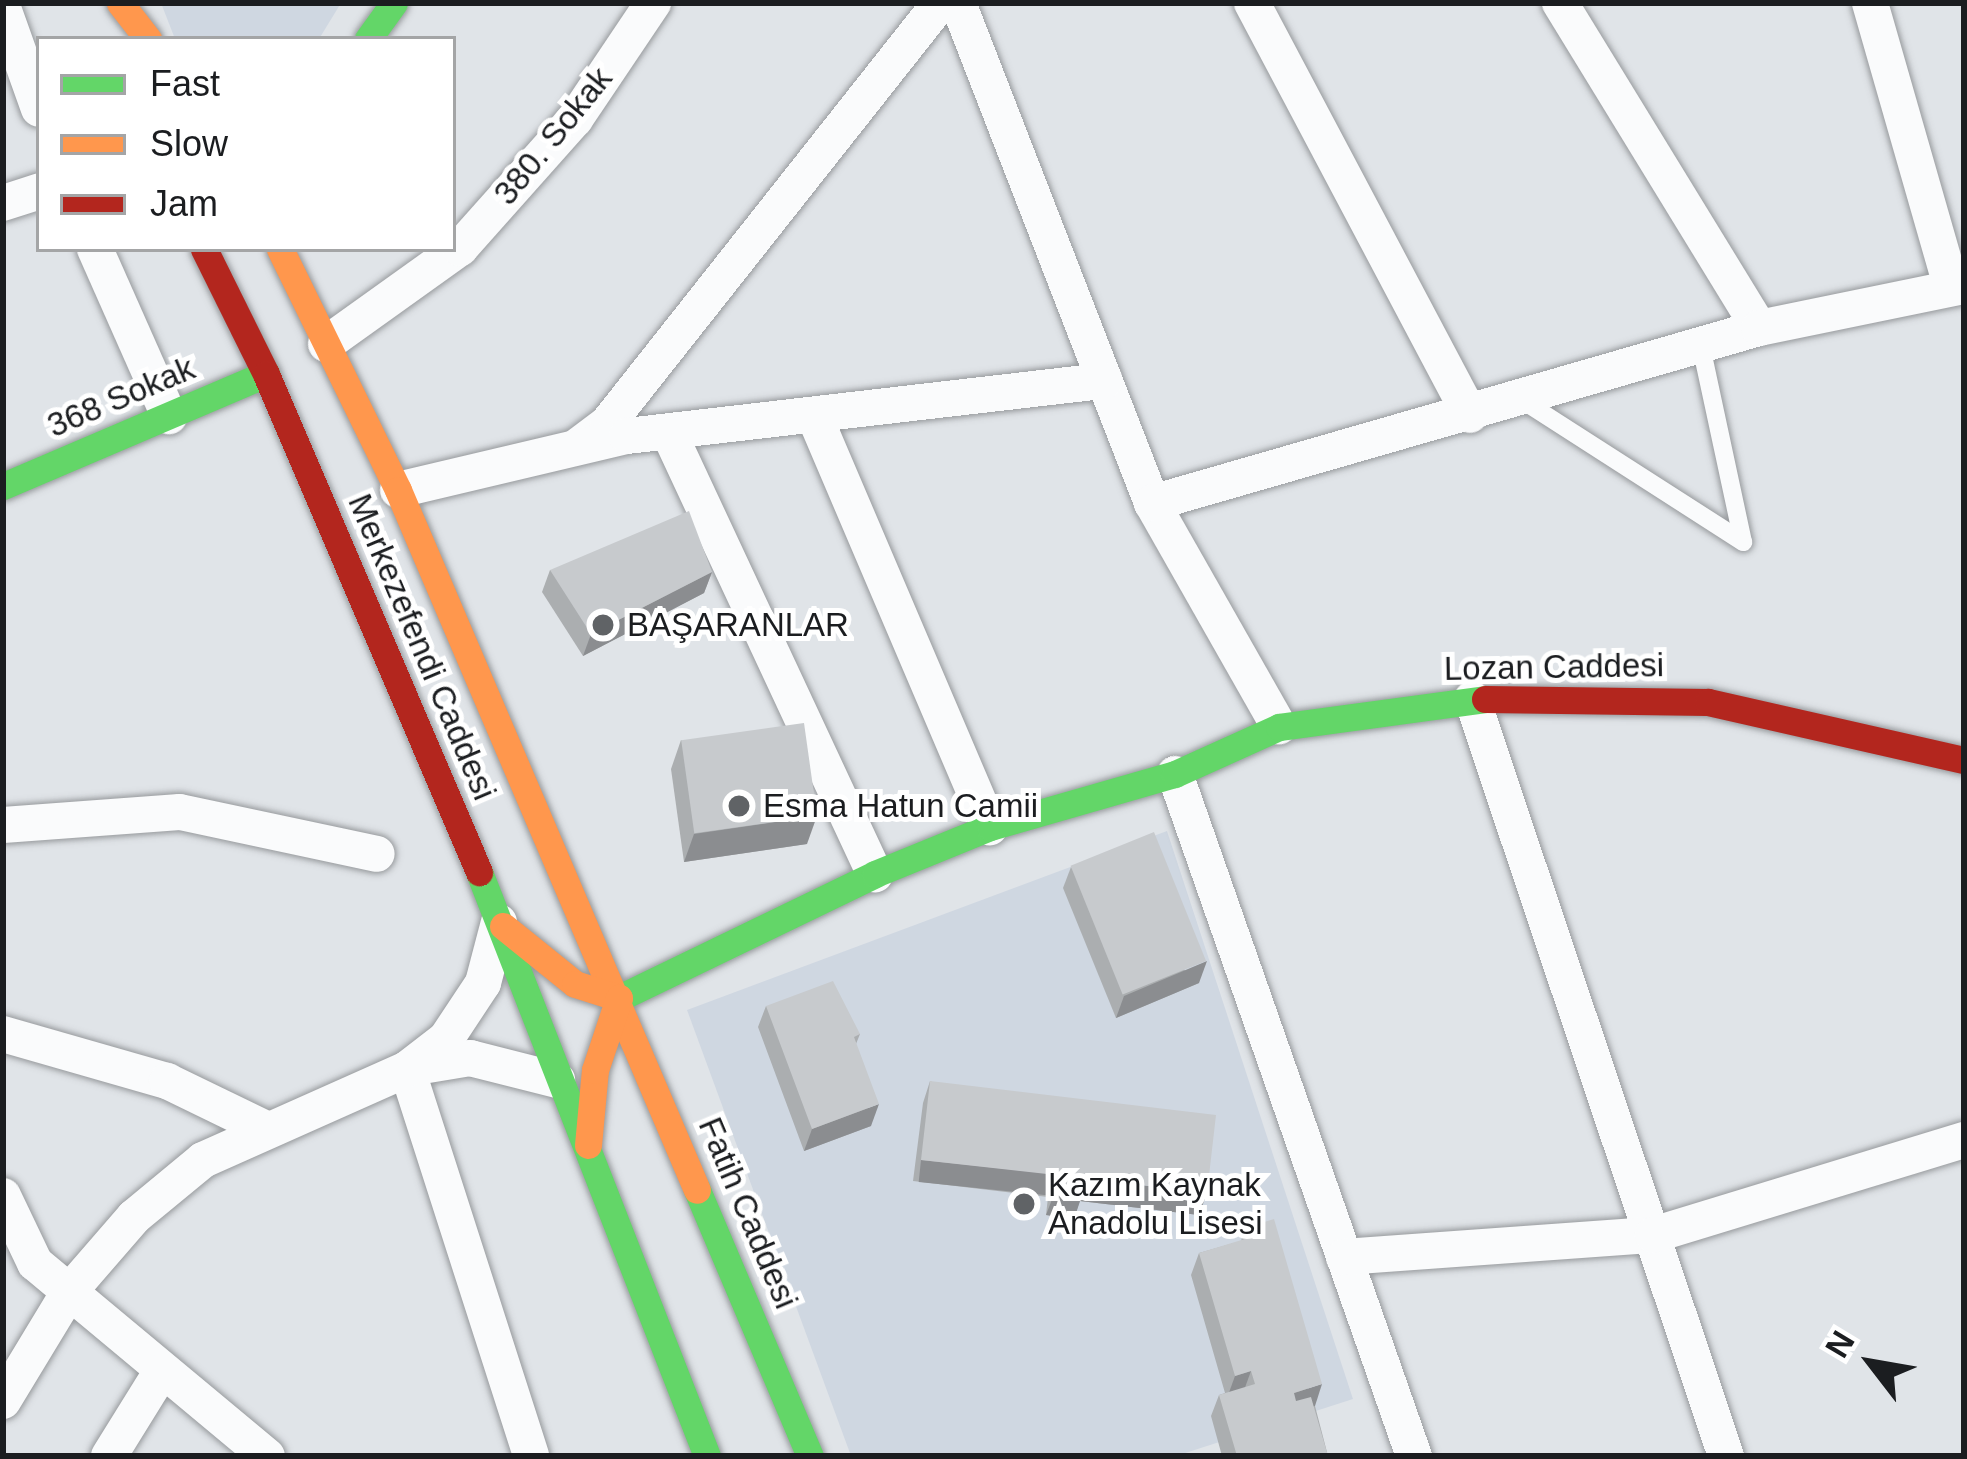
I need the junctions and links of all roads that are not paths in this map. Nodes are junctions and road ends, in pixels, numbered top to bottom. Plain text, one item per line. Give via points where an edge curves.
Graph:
1 (116, 3) edge
2 (394, 3) edge
3 (413, 3) edge
4 (653, 3) edge
5 (940, 3) edge
6 (958, 3) edge
7 (1252, 3) edge
8 (1560, 3) edge
9 (1870, 3) edge
10 (3, 8) edge
11 (115, 36) edge
12 (145, 36) edge
13 (370, 36) edge
14 (397, 36) edge
15 (36, 101) edge
16 (36, 192) edge
17 (3, 203) edge
18 (456, 251) edge
19 (96, 252) edge
20 (205, 252) edge
21 (281, 252) edge
22 (313, 252) edge
23 (454, 252) edge
24 (262, 272) edge
25 (1958, 286) edge
26 (1760, 328) junction
27 (326, 344) junction
28 (1701, 346) junction
29 (262, 366) junction
30 (1106, 381) junction
31 (1522, 400) junction
32 (1470, 415) junction
33 (170, 416) junction
34 (816, 420) junction
35 (670, 435) junction
36 (576, 448) junction
37 (3, 486) edge
38 (398, 490) junction
39 (1152, 502) junction
40 (1472, 699) junction
41 (1280, 727) junction
42 (1964, 760) edge
43 (1175, 774) junction
44 (3, 825) edge
45 (990, 827) junction
46 (377, 854) dead end
47 (875, 874) junction
48 (580, 906) junction
49 (499, 922) junction
50 (707, 956) junction
51 (619, 998) junction
52 (3, 1034) edge
53 (407, 1069) junction
54 (649, 1069) junction
55 (557, 1080) junction
56 (268, 1130) junction
57 (1964, 1140) edge
58 (589, 1161) junction
59 (3, 1196) edge
60 (1653, 1234) junction
61 (1344, 1257) junction
62 (69, 1292) junction
63 (161, 1372) junction
64 (3, 1401) edge
65 (109, 1456) edge
66 (267, 1456) edge
67 (531, 1456) edge
68 (707, 1456) edge
69 (810, 1456) edge
70 (1414, 1456) edge
71 (1726, 1456) edge

1 - 11 main road
1 - 12 main road
2 - 13 main road
3 - 14 main road
4 - 18 street, 380. Sokak via 575,119
5 - 36 street via 608,423
6 - 30 street
7 - 32 street
8 - 26 street
9 - 25 street
10 - 15 street
16 - 17 street
19 - 33 street
20 - 29 main road, Merkezefendi Caddesi
21 - 27 main road, Merkezefendi Caddesi
22 - 27 main road
23 - 27 street, 380. Sokak
24 - 29 main road
25 - 26 street
26 - 28 street
27 - 38 main road, Merkezefendi Caddesi
28 - 31 street
28 - 31 lane via 1743,542
29 - 33 main road, 368 Sokak
29 - 49 main road, Merkezefendi Caddesi
30 - 34 street
30 - 39 street
31 - 32 street
32 - 39 street
33 - 37 main road, 368 Sokak
34 - 35 street
34 - 45 street
35 - 36 street
35 - 47 street
36 - 38 street
38 - 48 main road, Merkezefendi Caddesi
39 - 41 street
40 - 41 main road, Lozan Caddesi
40 - 42 main road, Lozan Caddesi via 1708,701
40 - 60 street
41 - 43 main road, Lozan Caddesi
43 - 45 main road, Lozan Caddesi
43 - 61 street
44 - 46 street via 181,812
45 - 47 main road, Lozan Caddesi
47 - 50 main road, Lozan Caddesi
48 - 50 main road via 629,941
48 - 51 main road, Merkezefendi Caddesi
49 - 51 main road via 575,984
49 - 53 street via 470,1011
49 - 55 main road, Merkezefendi Caddesi
50 - 51 main road, Lozan Caddesi
50 - 54 main road via 666,1022
51 - 54 main road, Fatih Caddesi
51 - 58 main road via 596,1070
52 - 56 street via 167,1082
53 - 55 street via 470,1058
53 - 56 street
53 - 67 street
54 - 69 main road, Fatih Caddesi
55 - 58 main road
56 - 62 street via 203,1160 134,1217
57 - 60 street
58 - 68 main road
59 - 62 street via 35,1262
60 - 61 street
60 - 71 street
61 - 70 street
62 - 63 street
62 - 64 street
63 - 65 street
63 - 66 street

